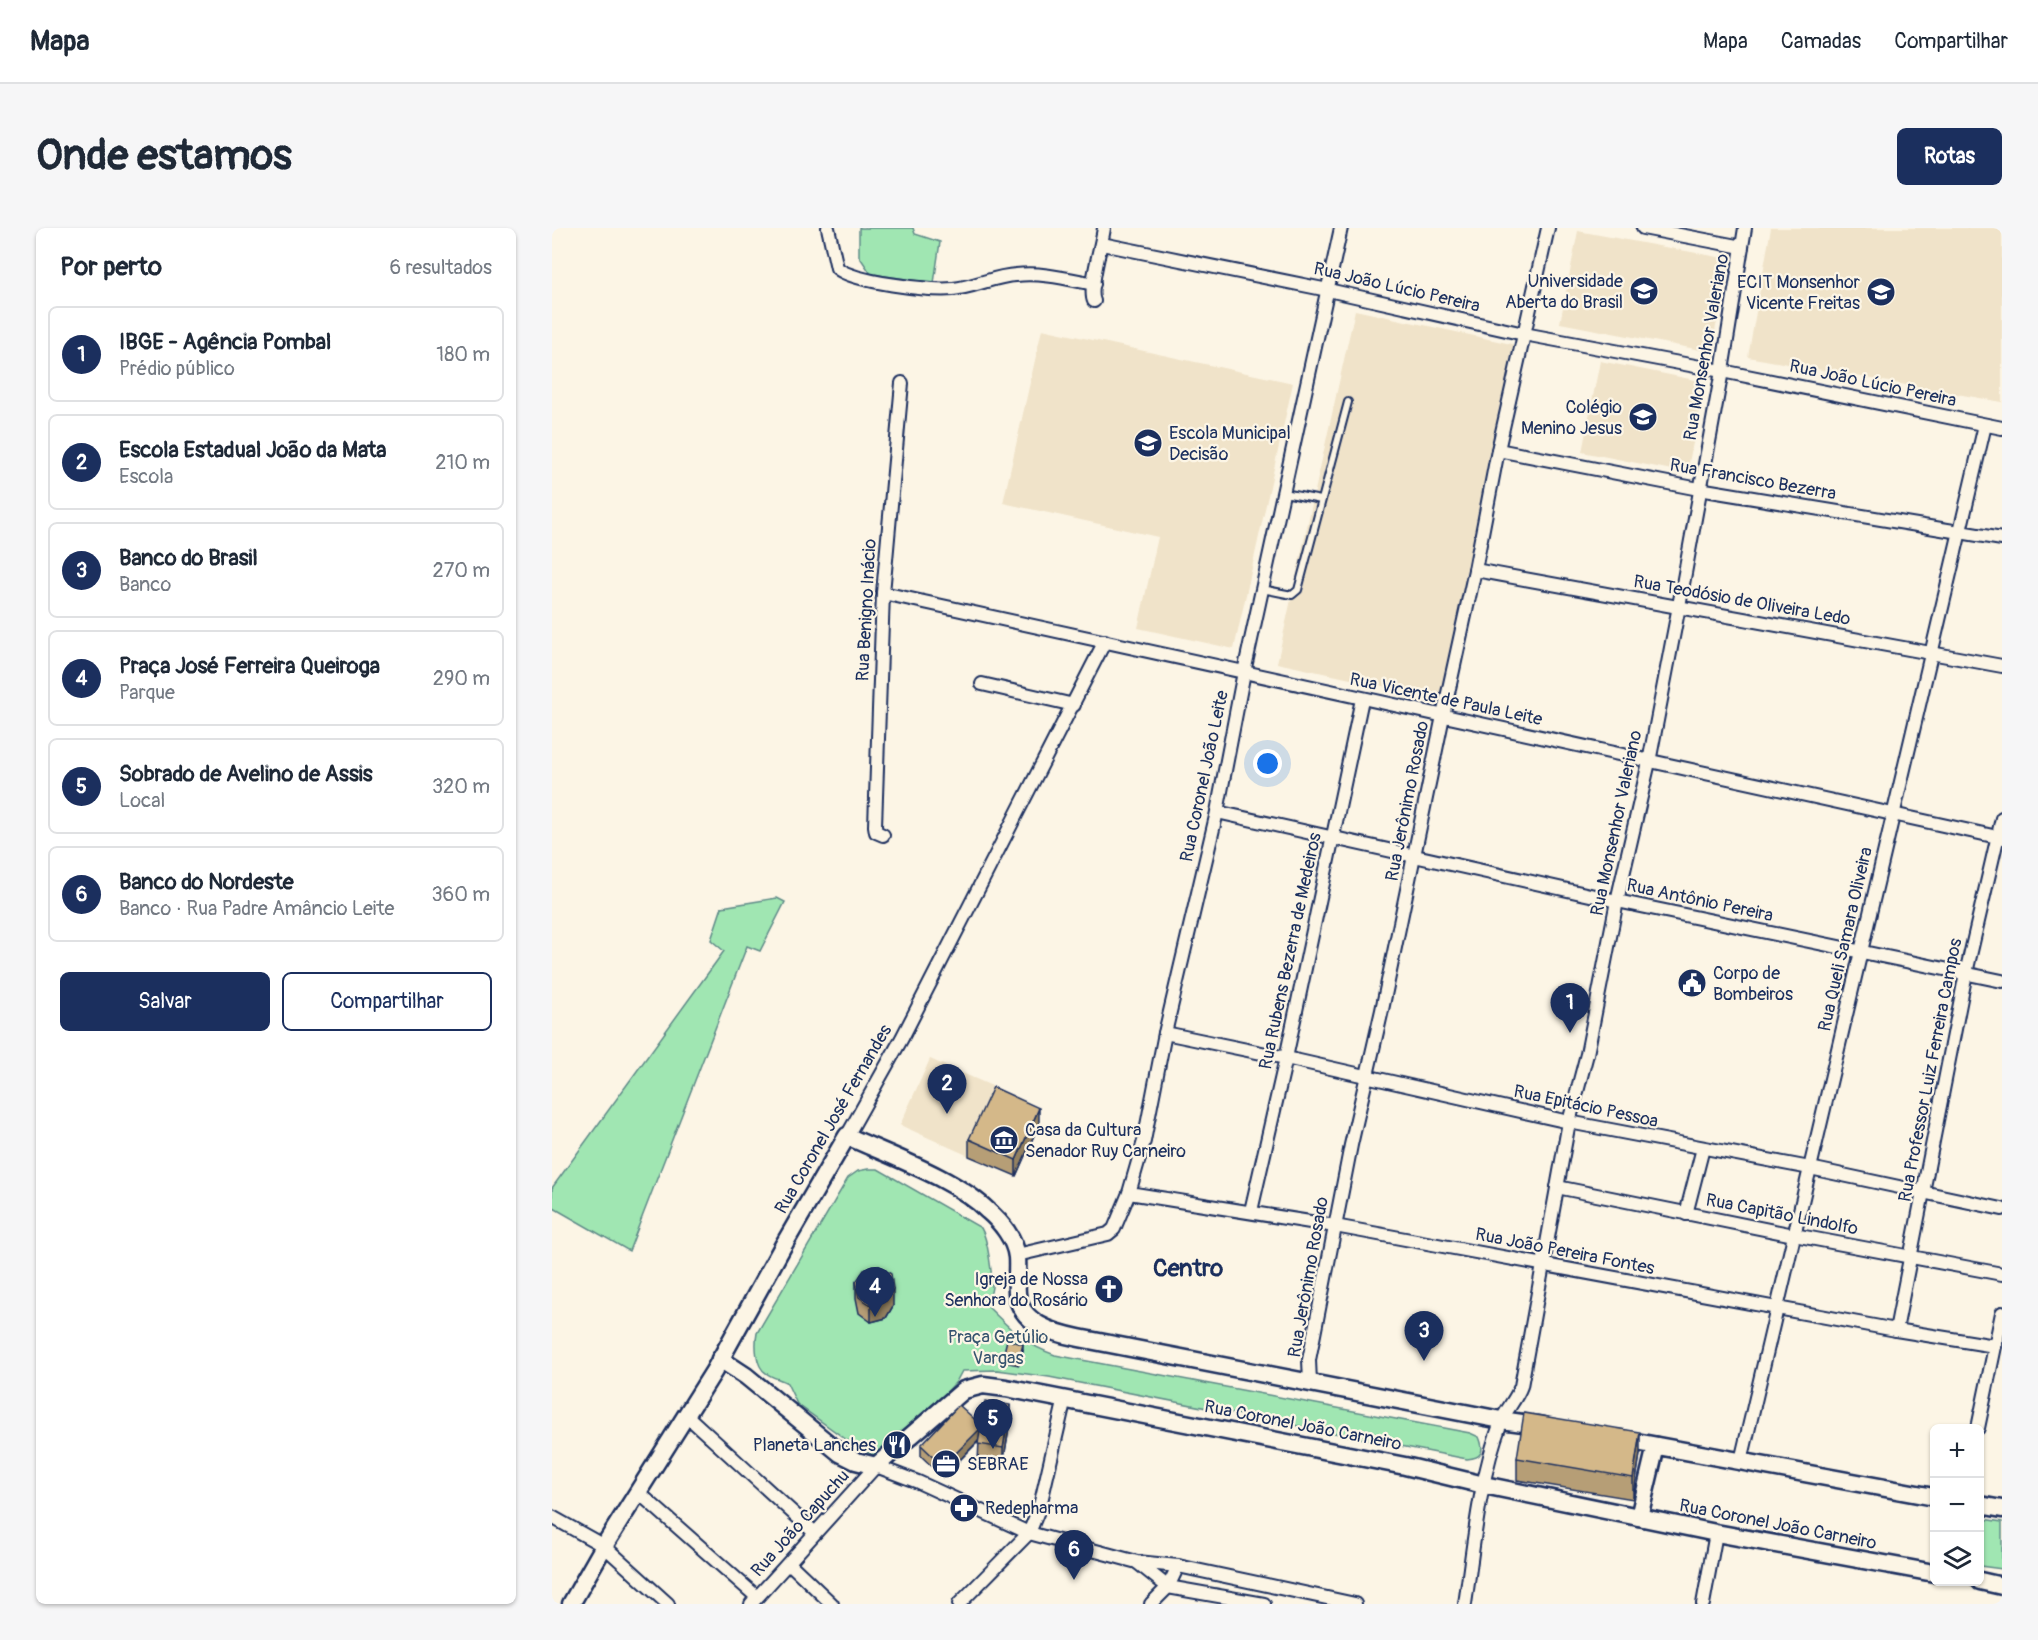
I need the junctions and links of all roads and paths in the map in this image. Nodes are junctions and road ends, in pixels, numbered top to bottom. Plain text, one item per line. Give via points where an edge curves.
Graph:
1 (828, 228) edge
2 (1104, 228) edge
3 (1341, 228) edge
4 (1548, 228) edge
5 (1643, 228) edge
6 (1745, 228) edge
7 (1102, 244) junction
8 (1742, 247) junction
9 (1094, 284) junction
10 (1328, 290) junction
11 (1094, 301) dead end
12 (1524, 334) junction
13 (1722, 371) junction
14 (902, 383) dead end
15 (1348, 402) dead end
16 (1985, 425) junction
17 (2002, 428) edge
18 (1498, 450) junction
19 (1699, 489) junction
20 (1284, 493) junction
21 (1321, 500) junction
22 (1960, 532) junction
23 (2002, 539) edge
24 (1475, 570) junction
25 (1262, 590) junction
26 (883, 593) junction
27 (1679, 606) junction
28 (1105, 641) junction
29 (1931, 653) junction
30 (2002, 666) edge
31 (1244, 672) junction
32 (982, 684) dead end
33 (1362, 699) junction
34 (1074, 705) junction
35 (1443, 716) junction
36 (1649, 762) junction
37 (1216, 812) junction
38 (1893, 814) junction
39 (2002, 818) edge
40 (883, 835) dead end
41 (1333, 837) junction
42 (2000, 838) edge
43 (1415, 856) junction
44 (1617, 901) junction
45 (1861, 951) junction
46 (1966, 974) junction
47 (2002, 981) edge
48 (1165, 1033) junction
49 (1286, 1058) junction
50 (1367, 1076) junction
51 (1569, 1122) junction
52 (847, 1136) junction
53 (1703, 1148) junction
54 (1810, 1168) junction
55 (1557, 1187) junction
56 (1129, 1193) junction
57 (1924, 1193) junction
58 (2002, 1209) edge
59 (1251, 1211) junction
60 (1686, 1214) junction
61 (1335, 1226) junction
62 (1794, 1235) junction
63 (1017, 1255) junction
64 (1911, 1258) junction
65 (1543, 1266) junction
66 (2002, 1274) edge
67 (1777, 1308) junction
68 (2002, 1313) edge
69 (1896, 1330) junction
70 (1995, 1346) junction
71 (720, 1359) junction
72 (1310, 1382) junction
73 (1065, 1398) junction
74 (686, 1415) junction
75 (1502, 1420) junction
76 (1979, 1424) edge
77 (1556, 1428) edge
78 (1601, 1436) edge
79 (1656, 1446) junction
80 (1741, 1461) junction
81 (876, 1466) junction
82 (1484, 1485) junction
83 (638, 1492) junction
84 (1930, 1496) edge
85 (1984, 1506) edge
86 (2002, 1509) edge
87 (552, 1517) edge
88 (1639, 1517) junction
89 (815, 1533) junction
90 (1029, 1533) junction
91 (1716, 1533) junction
92 (604, 1546) junction
93 (1137, 1562) junction
94 (789, 1563) junction
95 (1178, 1566) junction
96 (1930, 1572) edge
97 (1984, 1582) edge
98 (2002, 1586) edge
99 (1168, 1587) junction
100 (754, 1600) edge
101 (571, 1604) edge
102 (668, 1604) edge
103 (832, 1604) edge
104 (959, 1604) edge
105 (1151, 1604) edge
106 (1264, 1604) edge
107 (1355, 1604) edge
108 (1465, 1604) edge
109 (1703, 1604) edge

1 - 9 street via 834,263 841,271 874,281 952,290 1032,274
2 - 7 street
3 - 10 street, Rua Coronel João Leite
4 - 12 street, Rua Jerônimo Rosado
5 - 8 street
6 - 8 street, Rua Monsenhor Valeriano
7 - 9 street
7 - 10 street, Rua João Lúcio Pereira
8 - 13 street, Rua Monsenhor Valeriano
9 - 11 street
10 - 12 street, Rua João Lúcio Pereira
10 - 20 street, Rua Coronel João Leite
12 - 13 street, Rua João Lúcio Pereira
12 - 18 street, Rua Jerônimo Rosado
13 - 16 street, Rua João Lúcio Pereira
13 - 19 street, Rua Monsenhor Valeriano
14 - 26 street, Rua Benigno Inácio
15 - 21 lane
16 - 17 street, Rua João Lúcio Pereira
16 - 22 street, Rua Queli Samara Oliveira
18 - 19 street, Rua Francisco Bezerra
18 - 24 street, Rua Jerônimo Rosado
19 - 22 street, Rua Francisco Bezerra
19 - 27 street, Rua Monsenhor Valeriano
20 - 21 lane
20 - 25 street, Rua Coronel João Leite
21 - 25 lane via 1298,590 1292,595
22 - 23 street, Rua Francisco Bezerra
22 - 29 street, Rua Queli Samara Oliveira
24 - 27 street, Rua Teodósio de Oliveira Ledo
24 - 35 street, Rua Jerônimo Rosado
25 - 31 street, Rua Coronel João Leite
26 - 28 street, Rua Vicente de Paula Leite
26 - 40 street, Rua Benigno Inácio via 875,826 876,832
27 - 29 street, Rua Teodósio de Oliveira Ledo
27 - 36 street, Rua Monsenhor Valeriano
28 - 31 street, Rua Vicente de Paula Leite
28 - 34 street, Rua Coronel José Fernandes
29 - 30 street, Rua Teodósio de Oliveira Ledo
29 - 38 street, Rua Queli Samara Oliveira
31 - 33 street, Rua Vicente de Paula Leite
31 - 37 street, Rua Coronel João Leite
32 - 34 street
33 - 35 street, Rua Vicente de Paula Leite
33 - 41 street, Rua Rubens Bezerra de Medeiros
34 - 52 street, Rua Coronel José Fernandes
35 - 36 street, Rua Vicente de Paula Leite
35 - 43 street, Rua Jerônimo Rosado
36 - 38 street, Rua Vicente de Paula Leite
36 - 44 street, Rua Monsenhor Valeriano
37 - 41 street, Rua Antônio Pereira
37 - 48 street, Rua Coronel João Leite
38 - 42 street, Rua Vicente de Paula Leite
38 - 45 street, Rua Queli Samara Oliveira
39 - 42 street, Rua Professor Luiz Ferreira Campos
41 - 43 street, Rua Antônio Pereira
41 - 49 street, Rua Rubens Bezerra de Medeiros
42 - 46 street, Rua Professor Luiz Ferreira Campos
43 - 44 street, Rua Antônio Pereira
43 - 50 street, Rua Jerônimo Rosado
44 - 45 street, Rua Antônio Pereira
44 - 51 street, Rua Monsenhor Valeriano via 1587,1054
45 - 46 street, Rua Antônio Pereira
45 - 54 street, Rua Queli Samara Oliveira
46 - 47 street, Rua Antônio Pereira
46 - 57 street, Rua Professor Luiz Ferreira Campos
48 - 49 street, Rua Epitácio Pessoa
48 - 56 street, Rua Coronel João Leite via 1144,1141
49 - 50 street, Rua Epitácio Pessoa
49 - 59 street, Rua Rubens Bezerra de Medeiros
50 - 51 street, Rua Epitácio Pessoa
50 - 61 street, Rua Jerônimo Rosado
51 - 53 street, Rua Epitácio Pessoa
51 - 55 street, Rua Monsenhor Valeriano
52 - 63 main road via 974,1198 1002,1225
52 - 71 main road, Rua Coronel José Fernandes
53 - 54 street, Rua Epitácio Pessoa
53 - 60 street
54 - 57 street, Rua Epitácio Pessoa
54 - 62 street, Rua Queli Samara Oliveira
55 - 60 street, Rua Capitão Lindolfo
55 - 65 street, Rua Monsenhor Valeriano
56 - 59 street, Rua João Pereira Fontes
56 - 63 street, Rua Coronel João Leite via 1108,1234
57 - 58 street, Rua Epitácio Pessoa
57 - 64 street, Rua Professor Luiz Ferreira Campos
59 - 61 street, Rua João Pereira Fontes
60 - 62 street, Rua Capitão Lindolfo
61 - 65 street, Rua João Pereira Fontes
61 - 72 street, Rua Jerônimo Rosado via 1309,1359
62 - 64 street, Rua Capitão Lindolfo
62 - 67 street, Rua Queli Samara Oliveira
63 - 72 main road via 1019,1302 1030,1319 1046,1329
64 - 66 street, Rua Capitão Lindolfo
64 - 69 street, Rua Professor Luiz Ferreira Campos
65 - 67 street, Rua João Pereira Fontes
65 - 75 street, Rua Monsenhor Valeriano via 1521,1386
67 - 69 street, Rua João Pereira Fontes
67 - 80 street, Rua Queli Samara Oliveira
68 - 70 street
69 - 70 street, Rua João Pereira Fontes
70 - 76 street
71 - 74 main road, Rua Coronel José Fernandes
71 - 81 main road via 840,1453
72 - 75 main road
73 - 81 main road, Rua Coronel João Carneiro via 983,1385 972,1387
73 - 82 main road, Rua Coronel João Carneiro
73 - 90 street via 1040,1506
74 - 83 main road, Rua Coronel José Fernandes
74 - 89 street
75 - 77 main road
75 - 82 street, Rua Monsenhor Valeriano
78 - 79 main road
79 - 80 main road
79 - 88 main road
80 - 84 main road
81 - 89 street, Rua João Capuchu
81 - 90 street
82 - 88 main road, Rua Coronel João Carneiro
82 - 108 street, Rua Monsenhor Valeriano
83 - 92 main road, Rua Coronel José Fernandes
83 - 100 street
85 - 86 main road
87 - 92 street
88 - 91 main road, Rua Coronel João Carneiro
89 - 94 street, Rua João Capuchu
90 - 93 street
90 - 104 street
91 - 96 main road, Rua Coronel João Carneiro
91 - 109 street
92 - 101 main road, Rua Coronel José Fernandes
92 - 102 street
93 - 95 street
93 - 99 street
94 - 100 street, Rua João Capuchu
94 - 103 street
95 - 99 street
95 - 107 street
97 - 98 main road
99 - 105 street
99 - 106 street

